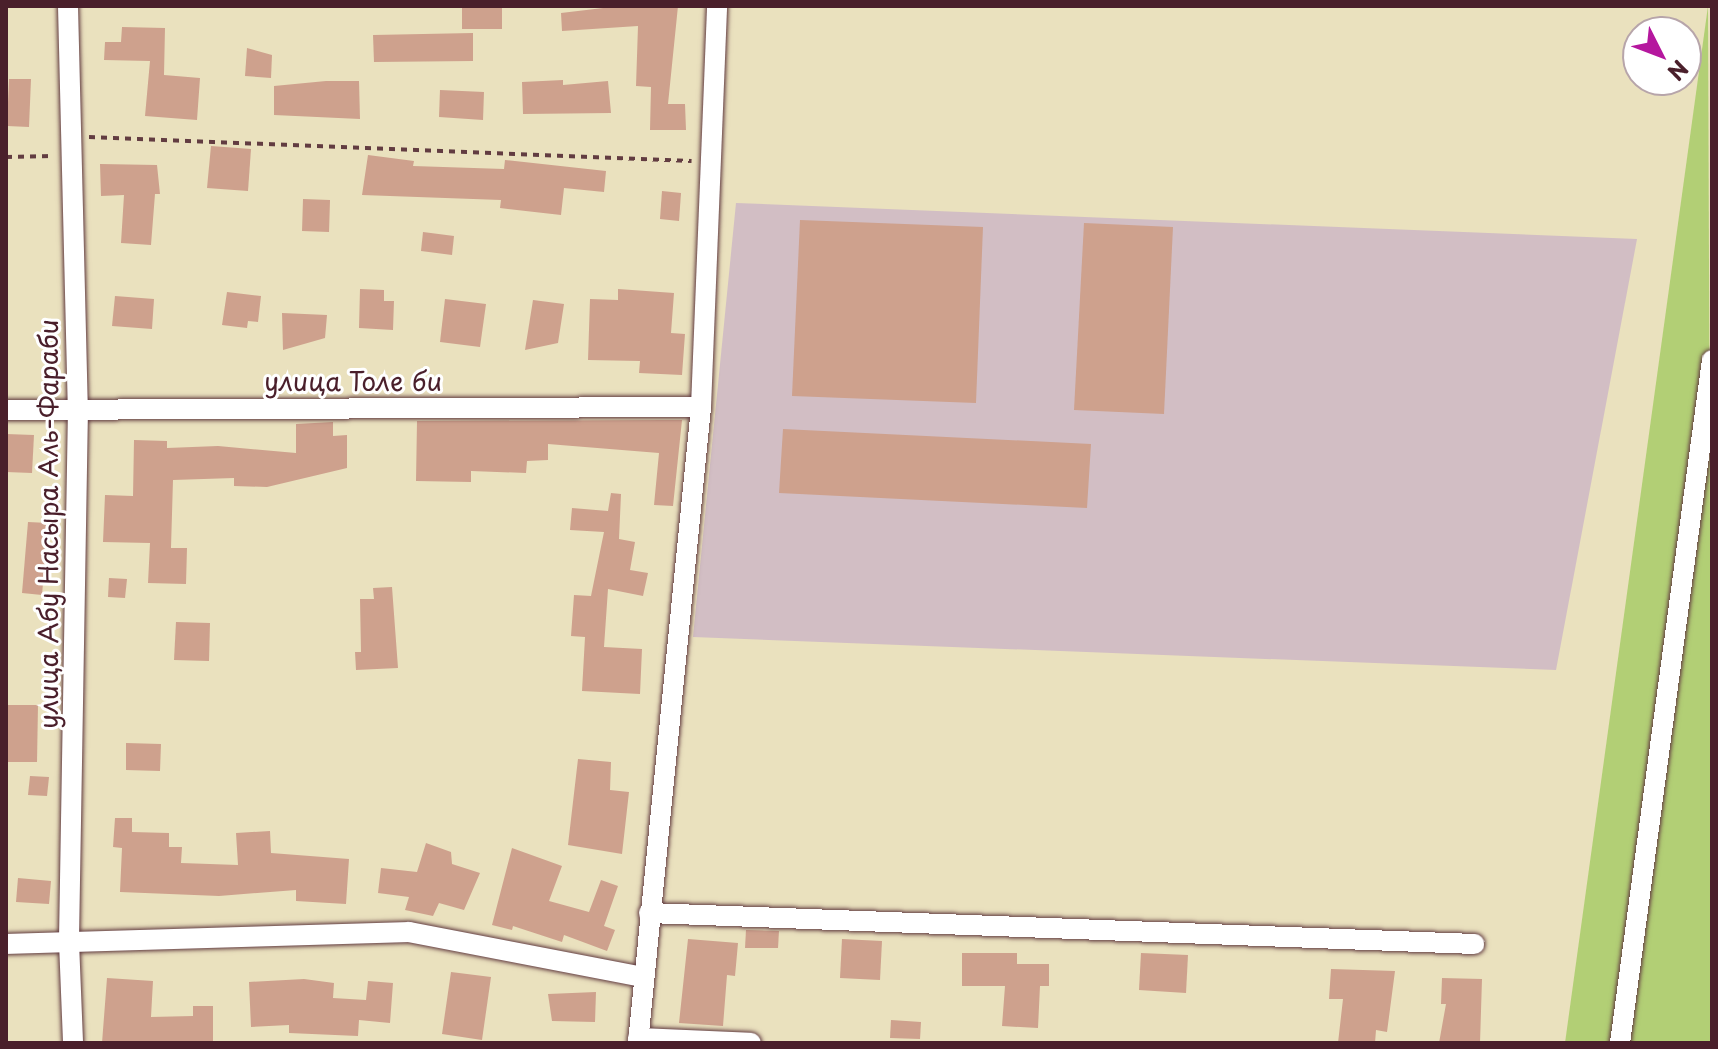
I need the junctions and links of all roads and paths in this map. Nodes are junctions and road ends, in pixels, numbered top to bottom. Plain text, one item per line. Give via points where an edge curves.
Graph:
1 (68, 6) edge
2 (717, 6) edge
3 (71, 146) junction
4 (6, 157) edge
5 (711, 162) junction
6 (1712, 360) edge
7 (701, 407) junction
8 (78, 408) junction
9 (6, 410) edge
10 (649, 913) junction
11 (69, 942) junction
12 (6, 944) edge
13 (1474, 944) dead end
14 (643, 977) junction
15 (638, 1041) edge
16 (73, 1043) edge
17 (751, 1043) edge
18 (1620, 1043) edge

1 - 3 street, улица Абу Насыра Аль-Фараби
2 - 5 street
3 - 4 path
3 - 5 path
3 - 8 street, улица Абу Насыра Аль-Фараби
5 - 7 street
6 - 18 street
7 - 8 street, улица Толе би
7 - 10 street
8 - 9 street, улица Толе би
8 - 11 street, улица Абу Насыра Аль-Фараби
10 - 13 street
10 - 14 street
11 - 12 street
11 - 14 street via 409,932
11 - 16 street, улица Абу Насыра Аль-Фараби
14 - 15 street
15 - 17 street

